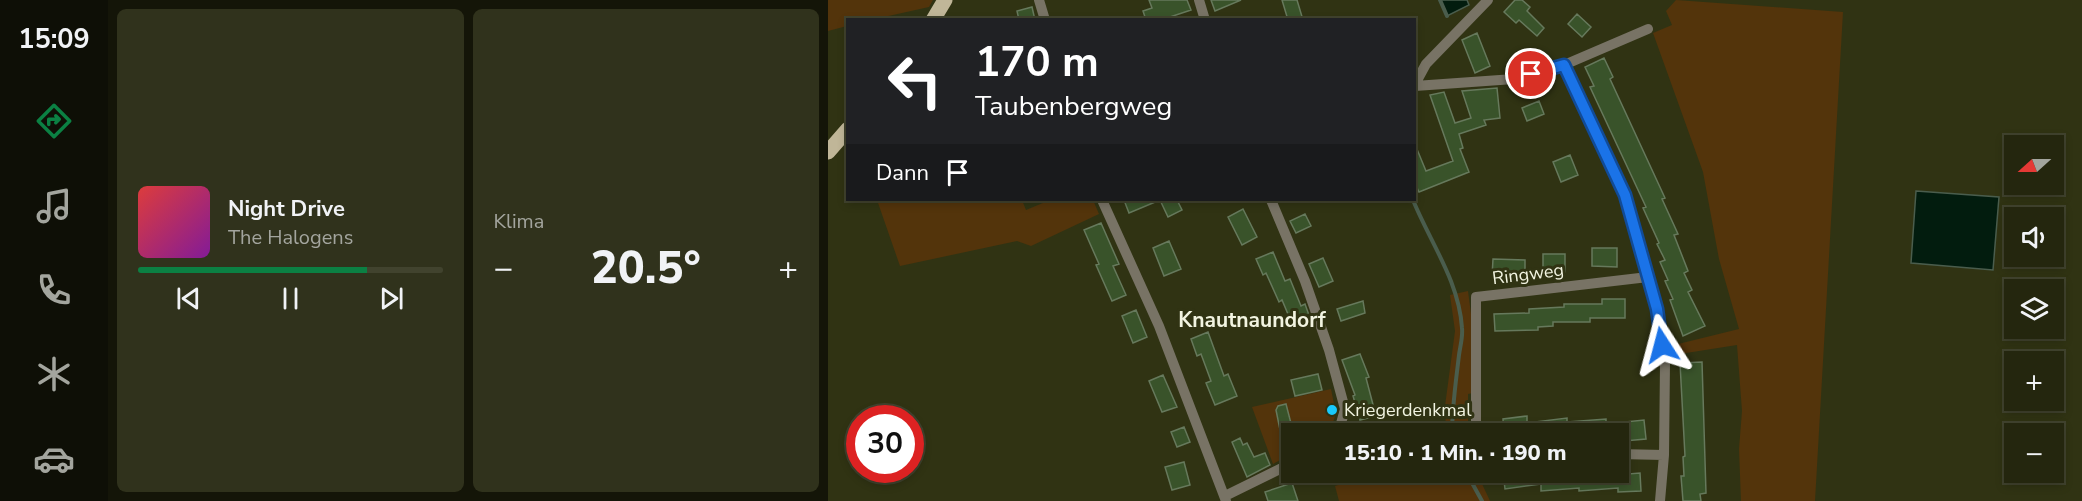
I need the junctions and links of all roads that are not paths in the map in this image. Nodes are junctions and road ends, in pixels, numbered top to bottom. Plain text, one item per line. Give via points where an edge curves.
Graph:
1 (945, 0) edge
2 (1040, 0) edge
3 (1199, 0) edge
4 (1483, 2) edge
5 (934, 18) edge
6 (1044, 18) edge
7 (1204, 18) edge
8 (1648, 29) dead end
9 (1564, 65) junction
10 (1416, 84) edge
11 (1416, 86) edge
12 (846, 131) edge
13 (828, 152) edge
14 (1102, 201) edge
15 (1271, 201) edge
16 (1648, 277) junction
17 (1341, 423) edge
18 (1476, 423) edge
19 (1629, 454) edge
20 (1664, 455) junction
21 (1281, 469) edge
22 (1226, 498) edge
23 (1659, 501) edge

1 - 5 main road
2 - 6 street
3 - 7 street
4 - 10 street via 1426,64
8 - 9 street
9 - 11 street via 1514,79
9 - 16 street via 1625,195
12 - 13 main road
14 - 22 street via 1159,326
15 - 17 street via 1329,350 1346,408
16 - 18 street, Ringweg via 1476,297
16 - 20 street via 1665,363
19 - 20 street
20 - 23 street
21 - 22 street

